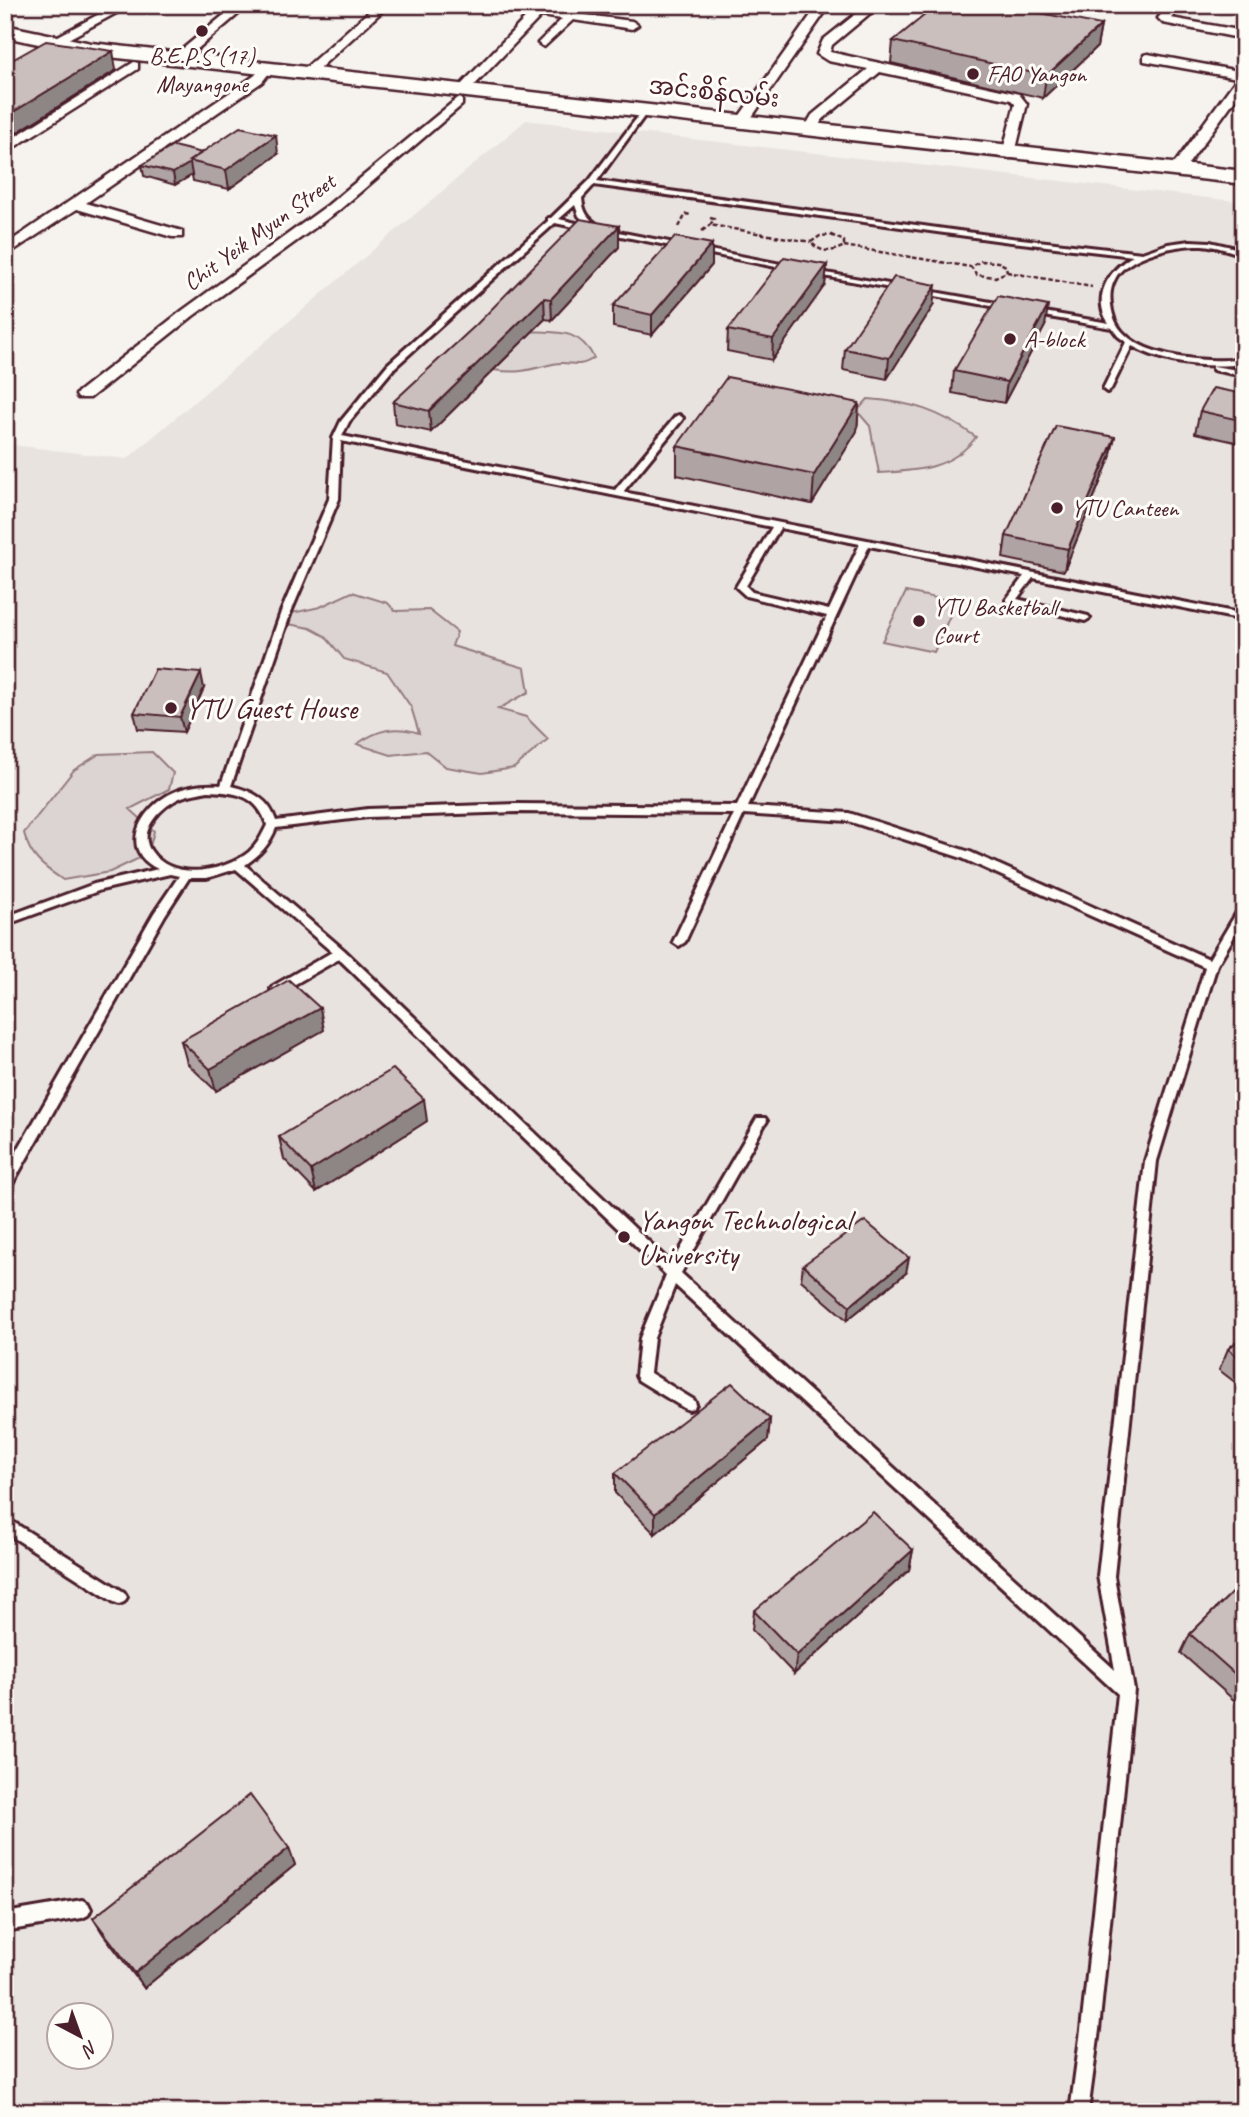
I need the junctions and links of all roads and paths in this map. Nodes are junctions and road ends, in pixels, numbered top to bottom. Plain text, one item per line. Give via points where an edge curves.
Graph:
1 (125, 5) edge
2 (243, 5) edge
3 (383, 5) edge
4 (824, 5) edge
5 (874, 5) edge
6 (1177, 5) edge
7 (542, 9) edge
8 (571, 16) junction
9 (632, 25) dead end
10 (1244, 35) edge
11 (11, 40) edge
12 (53, 42) junction
13 (544, 43) dead end
14 (1148, 58) dead end
15 (178, 59) junction
16 (134, 66) junction
17 (877, 68) junction
18 (307, 73) junction
19 (262, 74) junction
20 (1244, 77) edge
21 (460, 96) junction
22 (641, 117) junction
23 (742, 121) junction
24 (810, 129) junction
25 (5, 149) edge
26 (1009, 154) junction
27 (1176, 171) junction
28 (1244, 178) edge
29 (592, 183) junction
30 (1244, 192) edge
31 (578, 198) junction
32 (74, 204) junction
33 (694, 216) dead end
34 (702, 217) dead end
35 (551, 220) junction
36 (710, 225) junction
37 (685, 228) dead end
38 (693, 229) dead end
39 (601, 230) junction
40 (177, 234) dead end
41 (811, 242) junction
42 (1212, 242) junction
43 (1244, 244) edge
44 (844, 246) junction
45 (5, 252) edge
46 (1244, 253) edge
47 (1143, 255) junction
48 (971, 267) junction
49 (794, 269) edge
50 (807, 271) edge
51 (1007, 272) junction
52 (1106, 289) junction
53 (1111, 326) junction
54 (1131, 341) junction
55 (1244, 361) edge
56 (1188, 363) junction
57 (1244, 374) edge
58 (1107, 389) dead end
59 (85, 395) dead end
60 (679, 418) dead end
61 (337, 438) junction
62 (617, 493) junction
63 (777, 525) junction
64 (866, 542) junction
65 (1030, 575) junction
66 (832, 614) junction
67 (1244, 617) edge
68 (1085, 618) dead end
69 (225, 788) junction
70 (740, 810) junction
71 (272, 825) junction
72 (238, 865) junction
73 (171, 870) junction
74 (187, 873) junction
75 (1244, 910) edge
76 (5, 921) edge
77 (679, 942) dead end
78 (340, 953) junction
79 (1211, 965) junction
80 (261, 998) edge
81 (761, 1121) dead end
82 (5, 1184) edge
83 (673, 1274) junction
84 (689, 1404) dead end
85 (5, 1524) edge
86 (119, 1597) dead end
87 (1126, 1690) junction
88 (82, 1909) dead end
89 (5, 1922) edge
90 (1079, 2112) edge

1 - 12 street
2 - 15 street
3 - 18 street
4 - 23 street
5 - 17 street via 827,43 823,54
6 - 10 street via 1164,18
7 - 8 street
7 - 21 street, Chit Yeik Myun Street
8 - 9 street
8 - 13 street
11 - 12 main road, အင်းစိန်လမ်း
11 - 16 main road
12 - 15 main road, အင်းစိန်လမ်း
14 - 20 street
15 - 19 main road, အင်းစိန်လမ်း
16 - 19 main road
16 - 25 street
17 - 24 street
17 - 26 street via 1020,100
18 - 19 main road, အင်းစိန်လမ်း
18 - 21 main road, အင်းစိန်လမ်း
19 - 21 main road, အင်းစိန်လမ်း
19 - 32 street
20 - 27 street
21 - 22 main road, အင်းစိန်လမ်း
21 - 59 street, Chit Yeik Myun Street via 333,208 178,320
22 - 23 main road, အင်းစိန်လမ်း
22 - 29 lane
22 - 30 main road, အင်းစိန်လမ်း via 1013,169
23 - 24 main road, အင်းစိန်လမ်း
24 - 26 main road, အင်းစိန်လမ်း
26 - 27 main road, အင်းစိန်လမ်း
27 - 28 main road, အင်းစိန်လမ်း
29 - 31 lane
29 - 47 lane
31 - 35 lane
31 - 39 lane via 578,209 587,222
32 - 40 street
32 - 45 street
33 - 37 path via 686,214 677,227
34 - 36 path via 714,219
35 - 39 lane
35 - 61 lane via 391,366 345,421
36 - 38 path via 705,231
36 - 41 path
39 - 49 lane
41 - 44 path via 827,251
41 - 44 path via 831,235 844,241
42 - 43 lane
42 - 46 lane
42 - 47 lane via 1175,244
44 - 48 path
47 - 52 lane via 1125,263
48 - 51 path via 977,275 989,278
48 - 51 path via 992,261
50 - 53 lane
51 - 52 path
52 - 53 lane
53 - 54 lane
54 - 56 lane
54 - 58 lane
55 - 56 lane
56 - 57 lane
60 - 62 lane
61 - 62 lane
61 - 69 lane via 334,499 286,612
62 - 63 lane
63 - 64 lane
63 - 66 lane via 741,587 749,594
64 - 65 lane
64 - 66 lane
65 - 67 lane
65 - 68 lane via 1011,600
66 - 70 lane
69 - 71 lane via 263,804
69 - 73 lane via 191,790 176,796 143,824 140,835 148,856
70 - 71 lane via 382,812
70 - 77 lane
70 - 79 lane via 849,817 966,855
71 - 72 lane via 263,847
72 - 74 lane
72 - 78 lane
73 - 74 lane
73 - 76 lane via 98,887
74 - 82 lane
75 - 79 lane
78 - 80 lane
78 - 83 lane
79 - 87 lane via 1151,1161 1106,1576
81 - 83 lane
83 - 84 lane via 647,1338 643,1376
83 - 87 lane
85 - 86 lane
87 - 90 lane
88 - 89 lane

